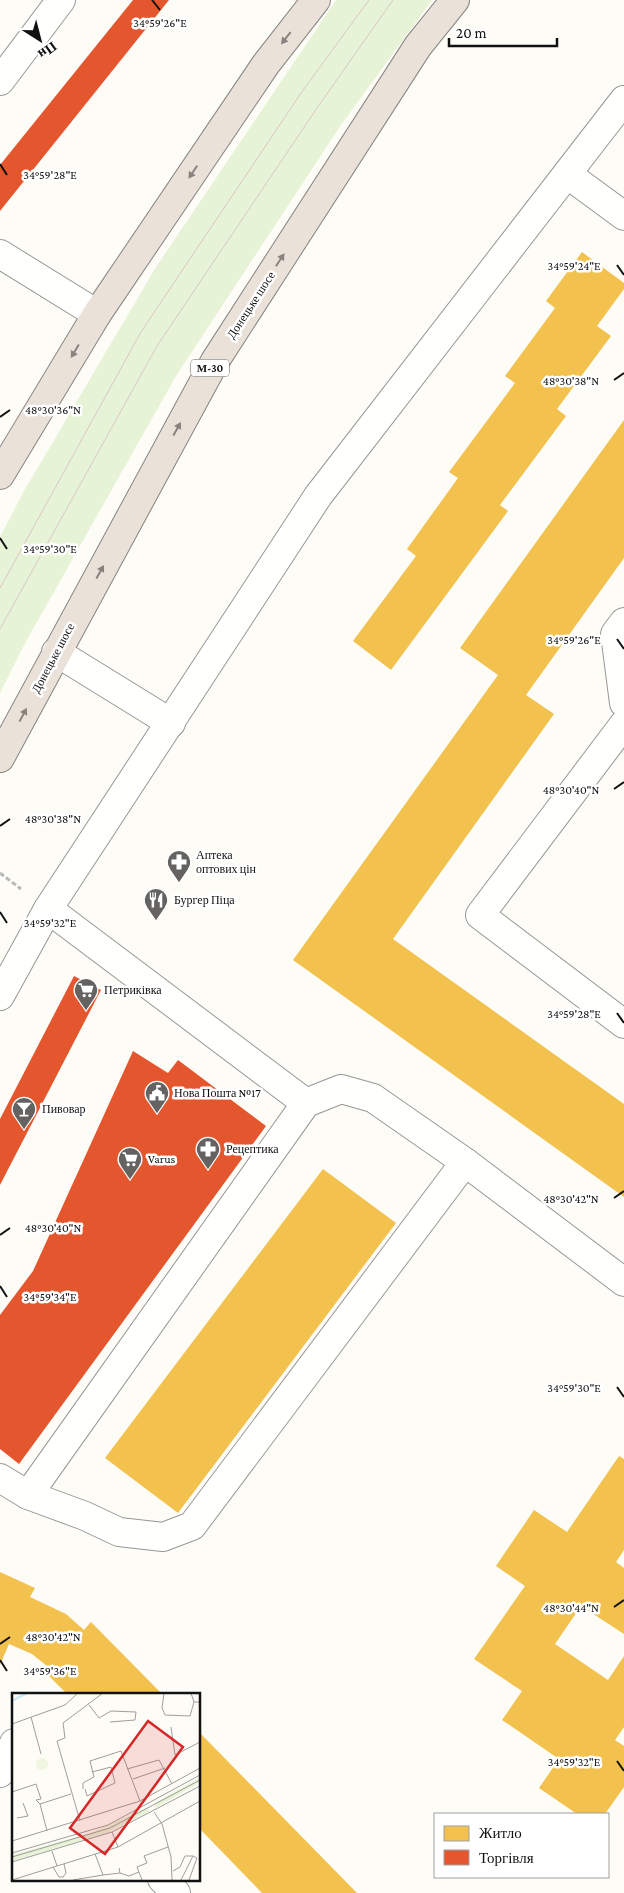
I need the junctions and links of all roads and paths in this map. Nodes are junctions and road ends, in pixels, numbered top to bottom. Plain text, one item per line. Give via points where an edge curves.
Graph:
1 (61, 0) edge
2 (316, 0) edge
3 (455, 0) edge
4 (0, 81) edge
5 (624, 100) edge
6 (567, 174) junction
7 (624, 216) edge
8 (0, 254) edge
9 (97, 314) junction
10 (0, 475) edge
11 (624, 622) edge
12 (56, 652) junction
13 (624, 703) edge
14 (171, 723) junction
15 (624, 724) edge
16 (0, 758) edge
17 (48, 909) junction
18 (0, 996) edge
19 (624, 1024) edge
20 (306, 1103) junction
21 (464, 1162) junction
22 (624, 1282) edge
23 (0, 1478) edge
24 (28, 1495) junction
25 (12, 1747) edge
26 (0, 1773) edge
27 (163, 1880) edge
28 (176, 1893) edge

1 - 4 street
2 -> 9 highway via 266,64
12 -> 3 highway, Донецьке шосе / М-30 via 215,361 418,46
5 - 6 street
6 - 7 street
6 - 14 street via 318,496
8 - 9 street
9 -> 10 highway
11 - 13 street via 615,634
12 - 14 street
16 -> 12 highway, Донецьке шосе / М-30
14 - 17 street
15 - 19 street via 480,915
17 - 18 street
17 - 20 street
20 - 21 street via 341,1089 373,1098
20 - 24 street
21 - 22 street
21 - 24 street via 192,1526 163,1537 119,1532
23 - 24 street
25 - 26 street
27 - 28 street

